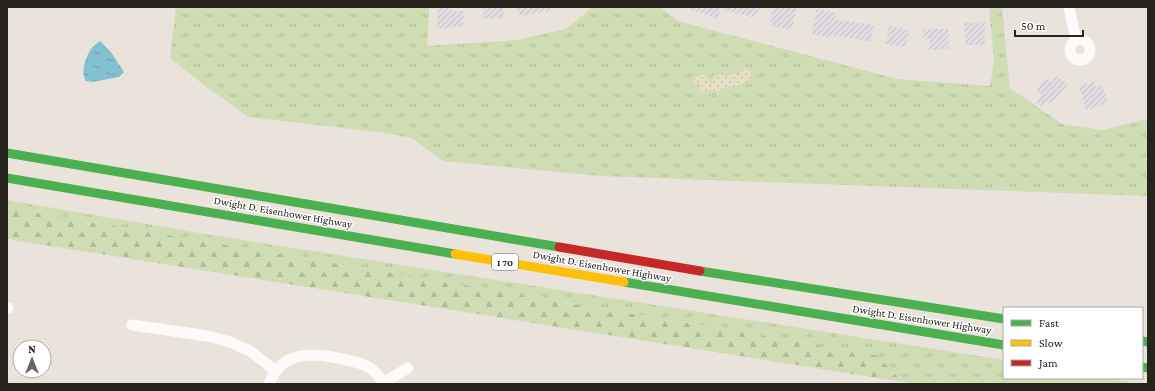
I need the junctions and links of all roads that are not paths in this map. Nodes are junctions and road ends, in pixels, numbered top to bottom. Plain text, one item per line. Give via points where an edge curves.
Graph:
1 (1069, 7) edge
2 (1076, 40) dead end
3 (7, 154) edge
4 (7, 178) edge
5 (1003, 319) edge
6 (132, 325) dead end
7 (1003, 345) edge
8 (408, 368) dead end
9 (276, 371) junction
10 (384, 383) edge
11 (270, 384) edge

1 - 2 street
3 - 5 highway, Dwight D. Eisenhower Highway / I 70
4 - 7 highway, Dwight D. Eisenhower Highway / I 70
6 - 9 street via 208,336 230,342 250,351
8 - 10 street
9 - 10 street via 296,357 318,354 360,362 370,368
9 - 11 street

